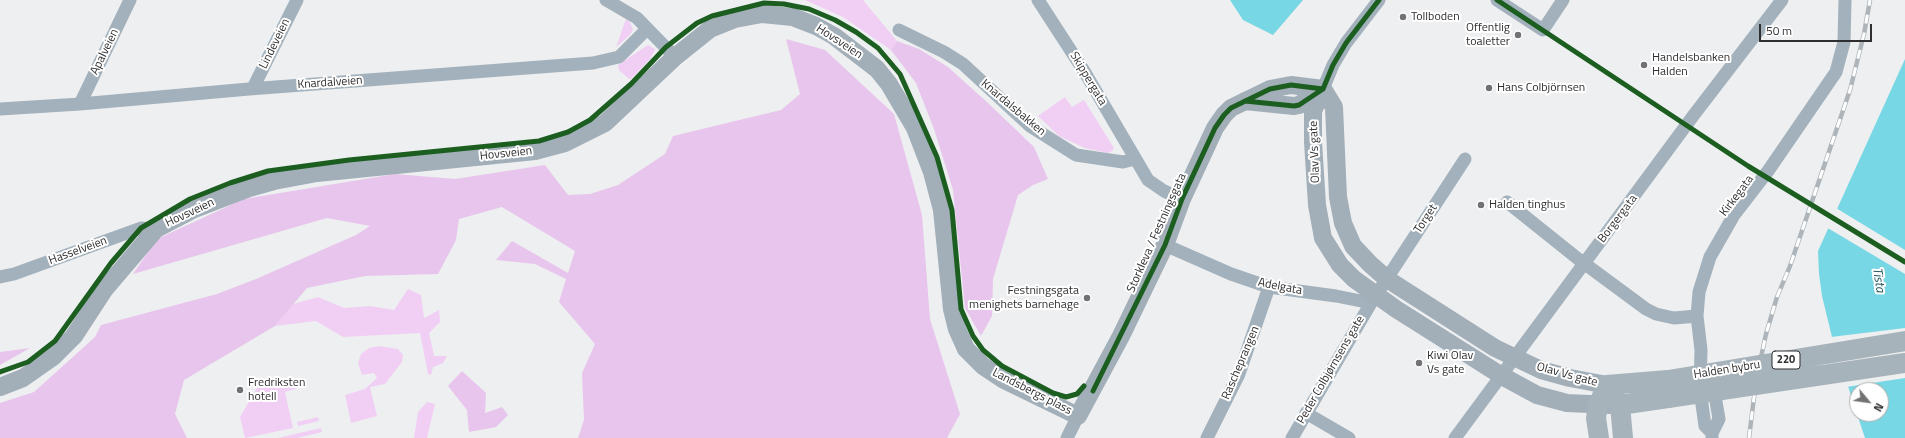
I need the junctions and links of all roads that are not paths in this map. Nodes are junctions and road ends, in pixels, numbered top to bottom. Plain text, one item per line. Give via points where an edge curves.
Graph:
1 (130, 0) edge
2 (296, 0) edge
3 (606, 0) edge
4 (1038, 0) edge
5 (1379, 0) edge
6 (1497, 0) edge
7 (1563, 0) edge
8 (1782, 0) edge
9 (1845, 0) edge
10 (648, 29) junction
11 (899, 30) dead end
12 (675, 57) junction
13 (253, 88) junction
14 (1323, 89) junction
15 (80, 104) junction
16 (0, 109) edge
17 (1135, 159) junction
18 (1465, 159) dead end
19 (1182, 199) junction
20 (1507, 202) dead end
21 (156, 229) junction
22 (1165, 245) junction
23 (1586, 263) junction
24 (0, 277) edge
25 (1387, 279) junction
26 (1270, 287) junction
27 (1374, 299) junction
28 (1697, 316) junction
29 (957, 329) joint
30 (1905, 341) edge
31 (1515, 358) junction
32 (1905, 363) edge
33 (1502, 376) junction
34 (1608, 385) junction
35 (0, 387) edge
36 (1668, 389) junction
37 (1598, 405) junction
38 (1620, 405) junction
39 (1306, 413) junction
40 (1078, 416) junction
41 (1712, 436) edge
42 (1067, 438) edge
43 (1207, 438) edge
44 (1292, 438) edge
45 (1349, 438) edge
46 (1455, 438) edge
47 (1599, 438) edge
48 (1623, 438) edge

1 - 15 street, Apalveien
2 - 13 street, Lindeveien
3 - 10 street via 636,18
4 - 17 street, Skippergata via 1084,71
5 - 14 street via 1346,43
6 - 7 street via 1543,30
8 - 23 street, Borgergata via 1693,116
9 - 28 street, Kirkegata via 1844,42 1836,72 1720,237 1710,257 1700,292
10 - 12 street
10 - 13 street, Knardalveien via 619,57 612,60
11 - 17 street, Knardalsbakken via 963,64 1030,126 1076,156 1123,162
12 - 21 street, Hovsveien via 604,123 565,143 535,152 365,167 274,181 194,209
12 - 29 street, Hovsveien via 710,29 749,16 775,14 793,17 816,26 858,53 877,69 915,128 932,172 942,210 952,309
13 - 15 street, Knardalveien
14 - 19 street, Storkleva / Festningsgata via 1292,85 1270,89 1224,115 1215,128
14 - 25 street, Olav Vs gate via 1334,107 1338,197 1344,223 1353,246
14 - 27 street, Olav Vs gate via 1313,111 1317,204 1323,238 1340,265
15 - 16 street, Knardalveien
17 - 19 street, Skippergata via 1148,180
18 - 25 street, Torget
19 - 22 street, Storkleva / Festningsgata
20 - 23 street
21 - 24 street, Hasselveien via 141,228
21 - 35 street, Hovsveien via 104,290 74,336 54,358 23,378
22 - 26 street, Adelgata via 1231,274
22 - 40 street, Storkleva / Festningsgata via 1121,336
23 - 28 street via 1656,314 1674,318
23 - 31 street, Borgergata
25 - 27 street
25 - 31 street, Olav Vs gate
26 - 27 street, Adelgata
26 - 43 street, Rascheprangen via 1239,374
27 - 33 street, Olav Vs gate
27 - 39 street, Peder Colbjørnsens gate
28 - 41 street, Kirkegata via 1701,350 1714,389 1719,419
29 - 40 street, Landsbergs plass via 966,349 983,366 1004,380
30 - 36 main road, Halden bybru / 220, bridge
31 - 33 street, Borgergata
31 - 34 street, Olav Vs gate via 1541,370
32 - 36 main road, Halden bybru / 220, bridge
33 - 37 street, Olav Vs gate via 1537,395 1567,403
33 - 46 street, Borgergata
34 - 36 main road, Olav Vs gate / 220
34 - 37 main road
34 - 38 main road
36 - 38 main road, Olav Vs gate / 220
37 - 38 street, Olav Vs gate
37 - 47 main road via 1596,418
38 - 48 main road
39 - 44 street, Peder Colbjørnsens gate
39 - 45 street
40 - 42 street, Storkleva / Festningsgata

